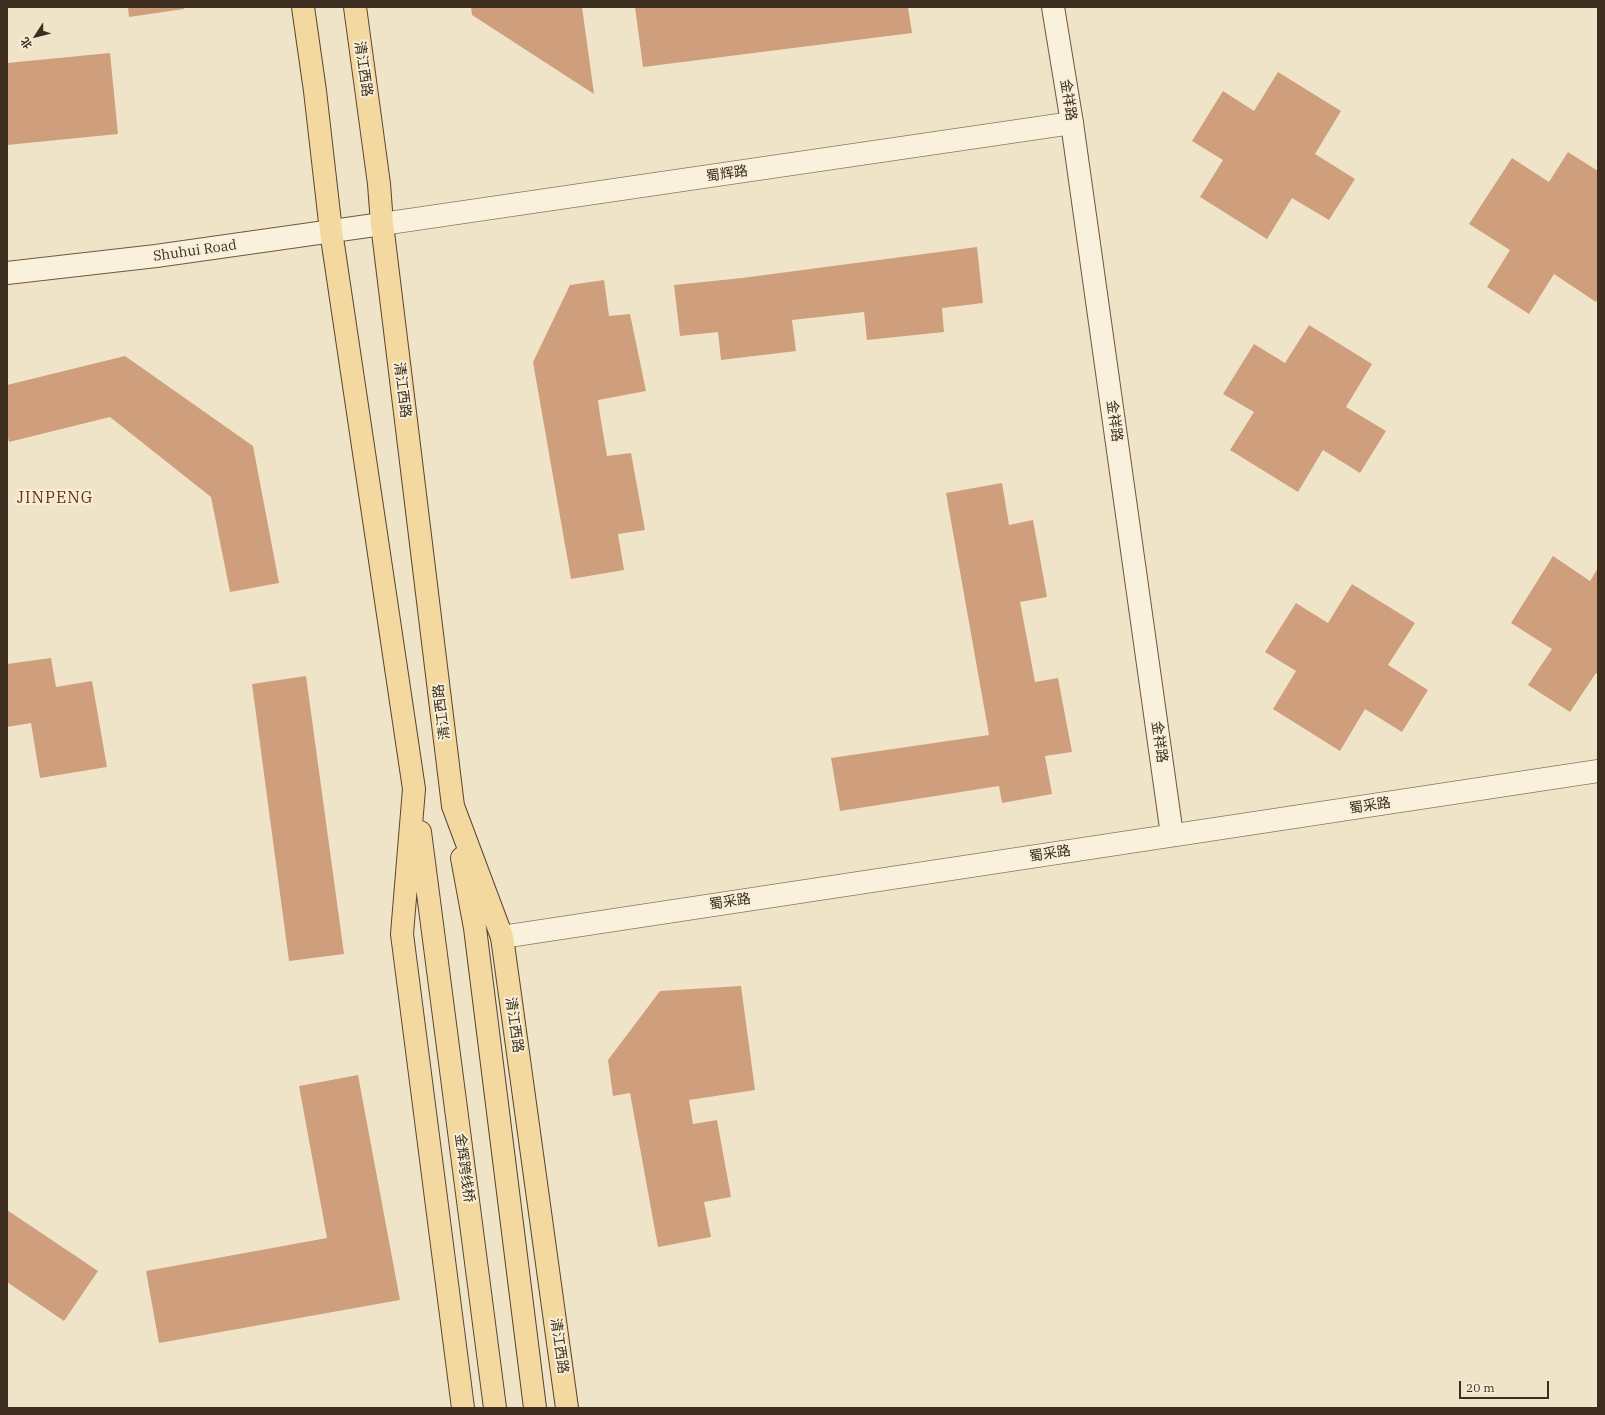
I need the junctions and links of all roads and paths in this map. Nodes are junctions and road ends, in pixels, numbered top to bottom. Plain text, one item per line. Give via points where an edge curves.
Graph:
1 (303, 7) edge
2 (355, 7) edge
3 (1053, 7) edge
4 (1072, 123) junction
5 (382, 224) junction
6 (331, 231) junction
7 (7, 273) edge
8 (1598, 771) edge
9 (414, 789) junction
10 (453, 806) junction
11 (1172, 836) junction
12 (502, 937) junction
13 (463, 1408) edge
14 (495, 1408) edge
15 (535, 1408) edge
16 (567, 1408) edge

1 - 6 main road via 316,92
2 - 5 main road, 清江西路
3 - 4 street, 金祥路
4 - 5 street, 蜀辉路
4 - 11 street, 金祥路
5 - 6 street, Shuhui Road
5 - 10 main road, 清江西路
6 - 7 street, Shuhui Road via 156,256
6 - 9 main road
8 - 11 street, 蜀采路
9 - 13 main road via 402,934
9 - 14 main road, 金辉跨线桥
10 - 12 main road, 清江西路
10 - 15 main road via 475,928
11 - 12 street, 蜀采路
12 - 16 main road, 清江西路

